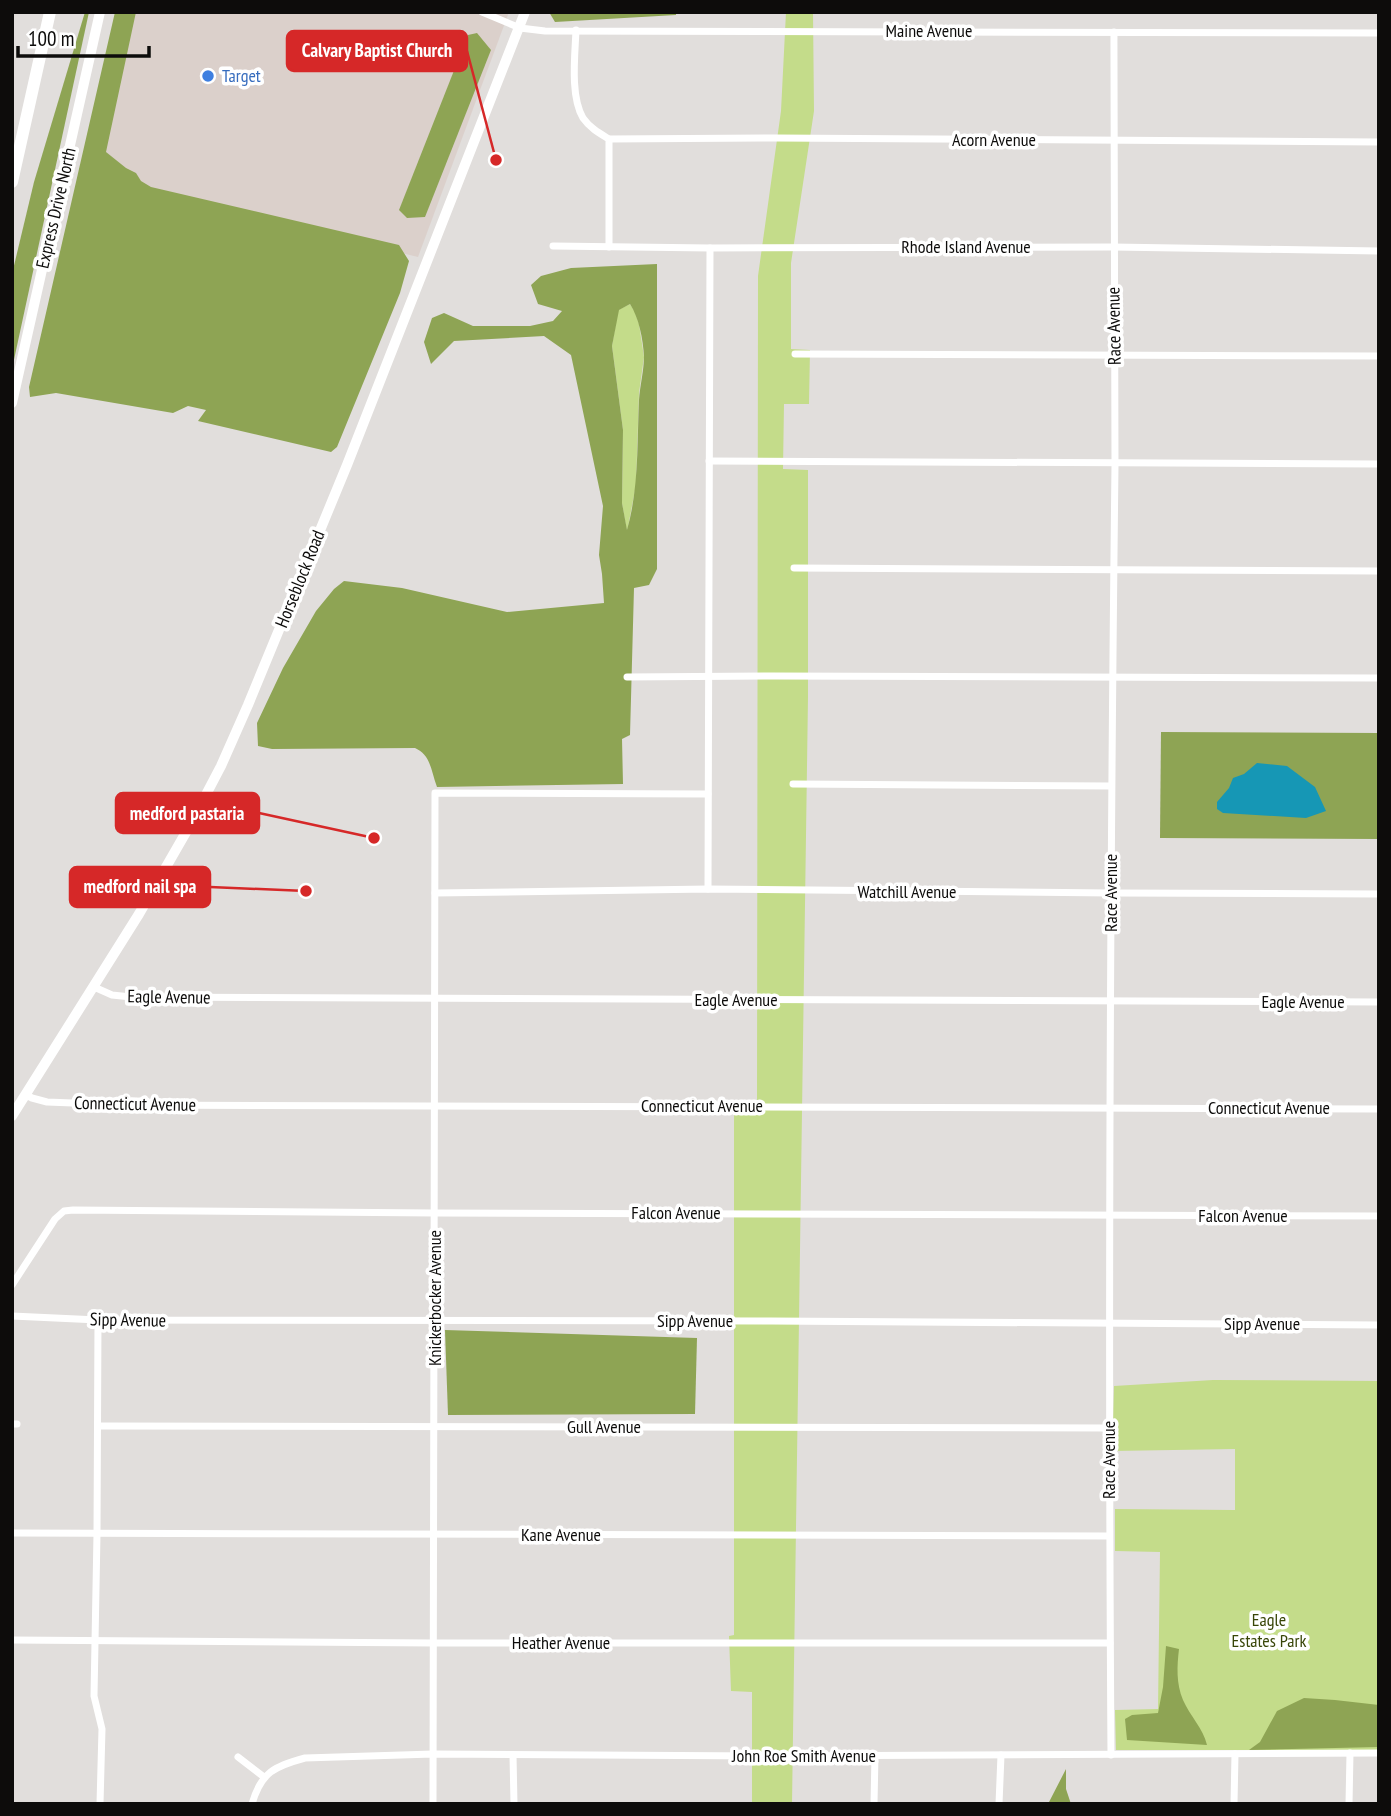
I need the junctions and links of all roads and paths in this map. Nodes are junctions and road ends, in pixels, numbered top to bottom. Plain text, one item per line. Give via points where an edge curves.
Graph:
1 (50, 12) edge
2 (100, 12) edge
3 (482, 12) edge
4 (526, 12) edge
5 (520, 28) junction
6 (576, 30) junction
7 (1114, 32) junction
8 (1379, 33) edge
9 (609, 139) junction
10 (1113, 141) junction
11 (1379, 142) edge
12 (12, 182) edge
13 (553, 246) dead end
14 (609, 247) junction
15 (1113, 247) junction
16 (710, 248) junction
17 (1379, 251) edge
18 (795, 354) dead end
19 (1115, 355) junction
20 (1379, 356) edge
21 (12, 403) edge
22 (709, 461) junction
23 (1115, 462) junction
24 (1379, 464) edge
25 (794, 568) dead end
26 (1113, 571) junction
27 (1379, 571) edge
28 (627, 677) dead end
29 (709, 677) junction
30 (1113, 678) junction
31 (1379, 678) edge
32 (793, 784) dead end
33 (1111, 786) junction
34 (708, 794) junction
35 (708, 889) junction
36 (435, 893) junction
37 (1111, 893) junction
38 (1379, 894) edge
39 (94, 987) junction
40 (435, 999) junction
41 (1112, 1000) junction
42 (1379, 1002) edge
43 (26, 1095) junction
44 (435, 1105) junction
45 (1111, 1107) junction
46 (1379, 1109) edge
47 (12, 1116) edge
48 (435, 1213) junction
49 (1110, 1215) junction
50 (1379, 1216) edge
51 (12, 1285) edge
52 (12, 1316) edge
53 (98, 1320) junction
54 (433, 1320) junction
55 (1109, 1323) junction
56 (1379, 1325) edge
57 (98, 1426) junction
58 (435, 1427) junction
59 (1110, 1428) junction
60 (12, 1533) edge
61 (97, 1534) junction
62 (435, 1535) junction
63 (1109, 1536) junction
64 (12, 1640) edge
65 (95, 1640) junction
66 (434, 1643) junction
67 (1110, 1643) junction
68 (1350, 1753) junction
69 (1379, 1753) edge
70 (433, 1754) junction
71 (1235, 1754) junction
72 (513, 1755) junction
73 (875, 1755) junction
74 (1001, 1755) junction
75 (1111, 1755) junction
76 (238, 1757) dead end
77 (264, 1777) junction
78 (100, 1804) edge
79 (253, 1804) edge
80 (433, 1804) edge
81 (514, 1804) edge
82 (874, 1804) edge
83 (999, 1804) edge
84 (1234, 1804) edge
85 (1349, 1804) edge

1 - 12 highway
2 - 21 main road, Express Drive North
3 - 5 street, Maine Avenue
4 - 5 main road, Horseblock Road
5 - 6 street, Maine Avenue
5 - 39 main road, Horseblock Road via 234,737 189,827
6 - 7 street, Maine Avenue
6 - 9 street via 576,99 588,124
7 - 8 street, Maine Avenue
7 - 10 street, Race Avenue
9 - 10 street, Acorn Avenue
9 - 14 street
10 - 11 street, Acorn Avenue
10 - 15 street, Race Avenue
13 - 14 street, Rhode Island Avenue
14 - 16 street, Rhode Island Avenue
15 - 16 street, Rhode Island Avenue
15 - 17 street, Rhode Island Avenue
15 - 19 street, Race Avenue
16 - 22 street
18 - 19 street
19 - 20 street
19 - 23 street, Race Avenue
22 - 23 street
22 - 29 street
23 - 24 street
23 - 26 street, Race Avenue
25 - 26 street
26 - 27 street
26 - 30 street, Race Avenue
28 - 29 street
29 - 30 street
29 - 34 street
30 - 31 street
30 - 33 street, Race Avenue
32 - 33 street
33 - 37 street, Race Avenue
34 - 35 street
34 - 36 street, Knickerbocker Avenue via 435,793
35 - 36 street, Watchill Avenue
35 - 37 street, Watchill Avenue
36 - 40 street, Knickerbocker Avenue
37 - 38 street, Watchill Avenue
37 - 41 street, Race Avenue
39 - 40 street, Eagle Avenue via 131,997
39 - 43 main road, Horseblock Road
40 - 41 street, Eagle Avenue
40 - 44 street, Knickerbocker Avenue
41 - 42 street, Eagle Avenue
41 - 45 street, Race Avenue
43 - 44 street, Connecticut Avenue via 47,1102 124,1105
43 - 47 main road, Horseblock Road
44 - 45 street, Connecticut Avenue
44 - 48 street, Knickerbocker Avenue
45 - 46 street, Connecticut Avenue
45 - 49 street, Race Avenue
48 - 49 street, Falcon Avenue
48 - 51 street, Falcon Avenue via 64,1211 54,1219
48 - 54 street, Knickerbocker Avenue
49 - 50 street, Falcon Avenue
49 - 55 street, Race Avenue
52 - 53 street, Sipp Avenue
53 - 54 street, Sipp Avenue
53 - 57 street
54 - 55 street, Sipp Avenue
54 - 58 street, Knickerbocker Avenue
55 - 56 street, Sipp Avenue
55 - 59 street, Race Avenue
57 - 58 street, Gull Avenue
57 - 61 street
58 - 59 street, Gull Avenue
58 - 62 street, Knickerbocker Avenue
59 - 63 street, Race Avenue
60 - 61 street, Kane Avenue
61 - 62 street, Kane Avenue
61 - 65 street
62 - 63 street, Kane Avenue
62 - 66 street, Knickerbocker Avenue
63 - 67 street, Race Avenue
64 - 65 street, Heather Avenue
65 - 66 street, Heather Avenue
65 - 78 street via 94,1696 102,1729
66 - 67 street, Heather Avenue
66 - 70 street, Knickerbocker Avenue
67 - 75 street, Race Avenue
68 - 69 street, John Roe Smith Avenue
68 - 71 street, John Roe Smith Avenue
68 - 85 street
70 - 72 street, John Roe Smith Avenue
70 - 77 street, John Roe Smith Avenue via 305,1758
70 - 80 street, Knickerbocker Avenue
71 - 75 street, John Roe Smith Avenue
71 - 84 street
72 - 73 street, John Roe Smith Avenue
72 - 81 street
73 - 74 street, John Roe Smith Avenue
73 - 82 street
74 - 75 street, John Roe Smith Avenue
74 - 83 street
76 - 77 street
77 - 79 street

